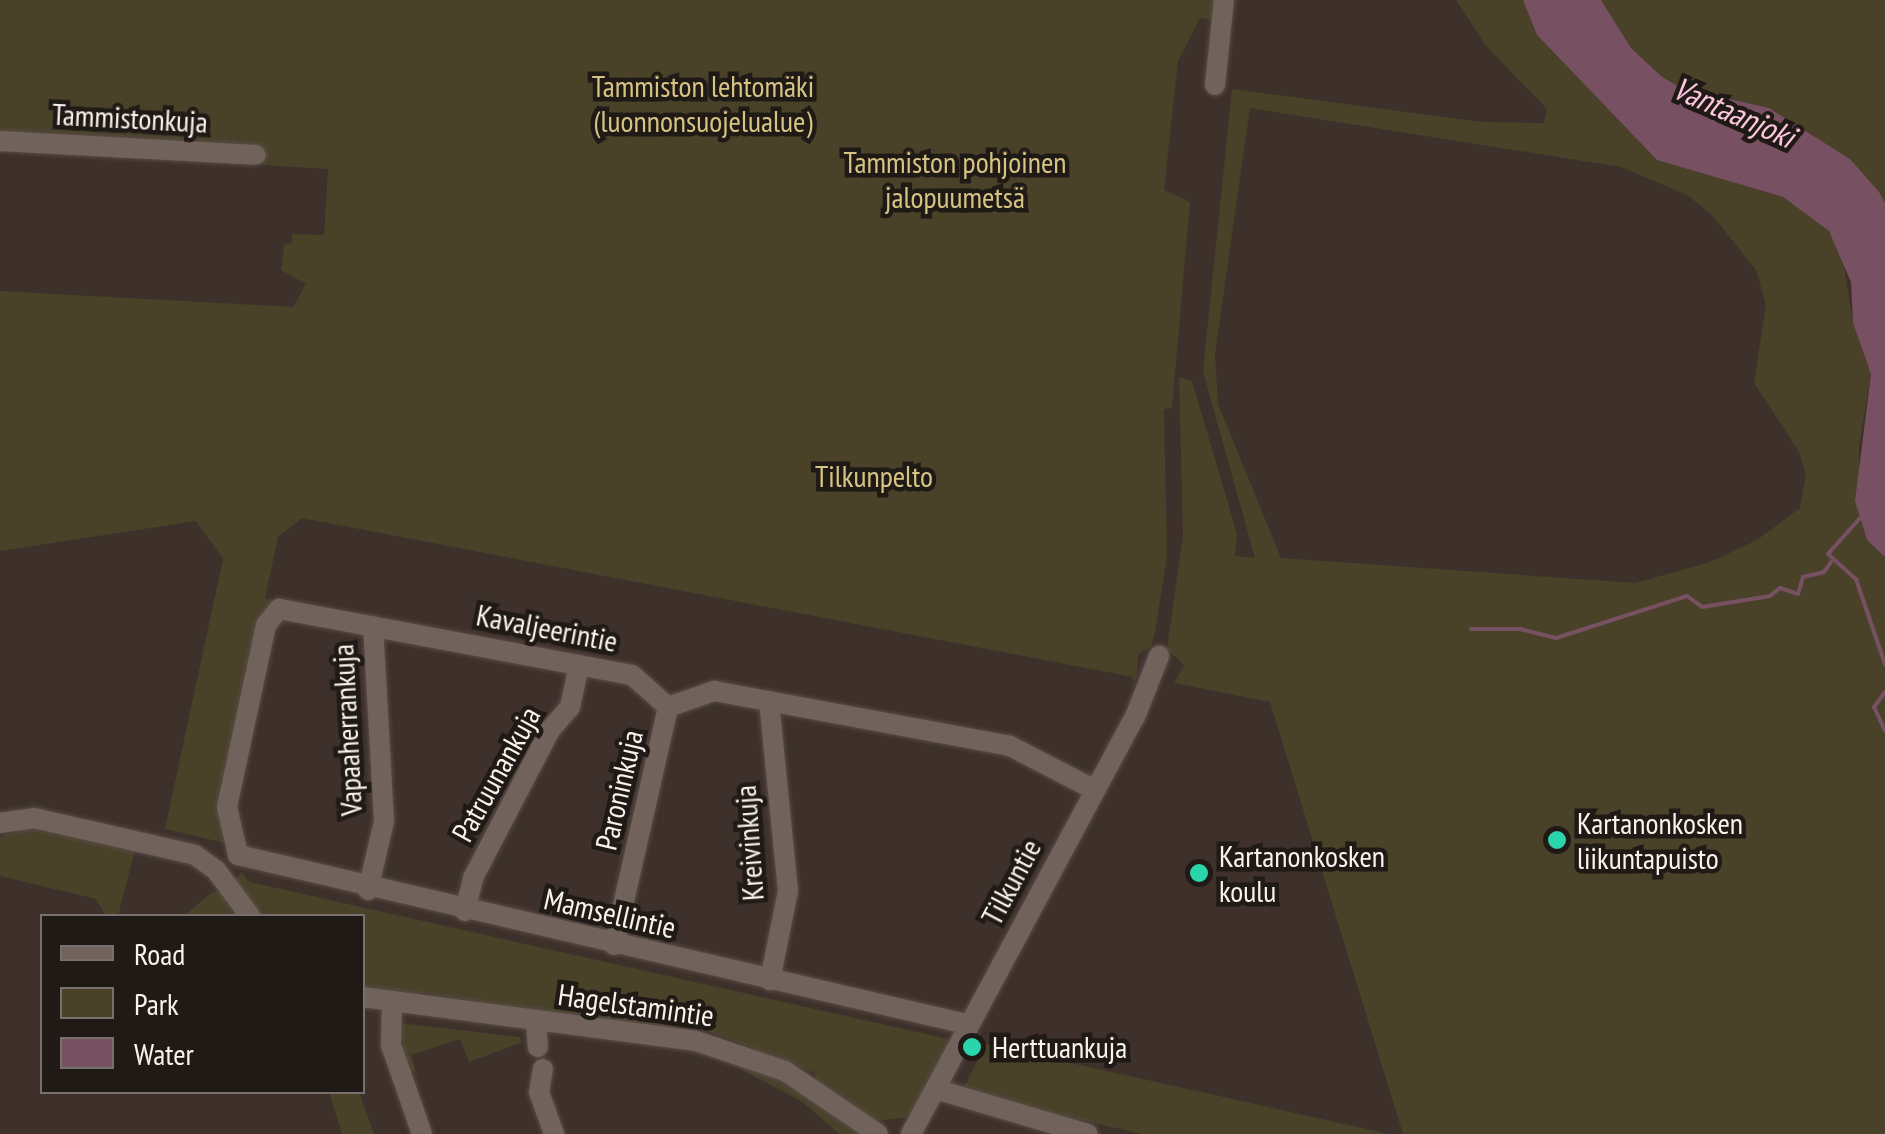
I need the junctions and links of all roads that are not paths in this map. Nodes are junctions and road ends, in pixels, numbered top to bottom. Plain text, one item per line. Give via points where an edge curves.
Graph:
1 (1224, 0) edge
2 (1215, 85) dead end
3 (0, 141) edge
4 (256, 154) dead end
5 (372, 626) junction
6 (1159, 656) dead end
7 (579, 666) junction
8 (769, 701) junction
9 (668, 707) junction
10 (1093, 789) junction
11 (0, 823) edge
12 (238, 855) junction
13 (216, 870) junction
14 (368, 890) junction
15 (465, 912) junction
16 (249, 914) edge
17 (614, 946) junction
18 (770, 980) junction
19 (365, 998) edge
20 (392, 1003) junction
21 (536, 1021) junction
22 (970, 1025) junction
23 (538, 1047) dead end
24 (543, 1069) dead end
25 (936, 1089) junction
26 (422, 1134) edge
27 (554, 1134) edge
28 (878, 1134) edge
29 (911, 1134) edge
30 (1088, 1134) edge

1 - 2 street
3 - 4 street, Tammistonkuja
5 - 7 street, Kavaljeerintie
5 - 12 street, Kavaljeerintie via 285,608 270,613 227,808
5 - 14 street, Vapaaherrankuja via 384,821
6 - 10 street, Tilkuntie
7 - 9 street, Kavaljeerintie via 640,677
7 - 15 street, Patruunankuja via 570,707 550,730 473,878
8 - 9 street via 707,691
8 - 10 street via 1010,746
8 - 18 street, Kreivinkuja via 788,891
9 - 17 street, Paroninkuja
10 - 22 street, Tilkuntie
11 - 13 street via 34,818 195,855
12 - 13 street
12 - 14 street, Mamsellintie
13 - 16 street
14 - 15 street, Mamsellintie
15 - 17 street, Mamsellintie
17 - 18 street, Mamsellintie
18 - 22 street, Mamsellintie
19 - 20 street, Hagelstamintie
20 - 21 street, Hagelstamintie
20 - 26 street via 391,1045
21 - 23 street
21 - 28 street, Hagelstamintie via 730,1050 812,1086
22 - 25 street, Tilkuntie
24 - 27 street via 539,1092
25 - 29 street, Tilkuntie
25 - 30 street

